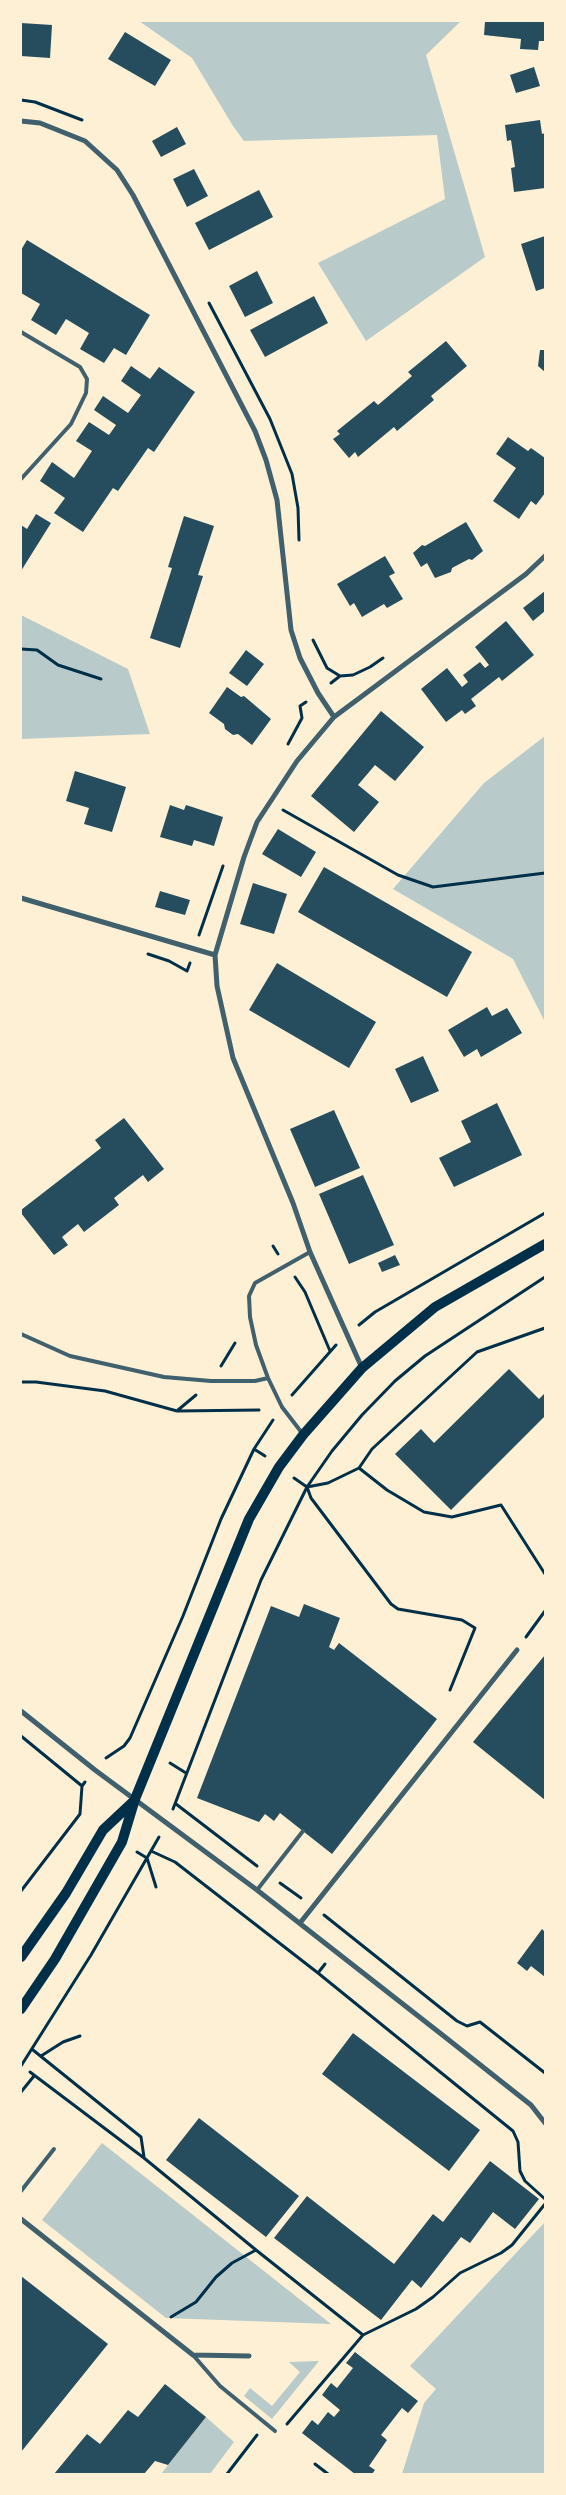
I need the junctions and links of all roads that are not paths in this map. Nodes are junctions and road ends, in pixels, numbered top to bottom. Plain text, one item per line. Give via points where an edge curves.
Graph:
1 (21, 121) edge
2 (21, 332) edge
3 (21, 479) edge
4 (545, 556) edge
5 (334, 717) junction
6 (21, 898) edge
7 (215, 955) junction
8 (545, 1244) edge
9 (310, 1252) junction
10 (21, 1334) edge
11 (362, 1368) junction
12 (268, 1378) junction
13 (303, 1435) junction
14 (516, 1650) road end
15 (21, 1711) edge
16 (135, 1799) junction
17 (303, 1831) dead end
18 (257, 1890) junction
19 (300, 1923) junction
20 (21, 1957) edge
21 (21, 2010) edge
22 (545, 2123) edge
23 (54, 2149) dead end
24 (21, 2191) edge
25 (21, 2219) edge
26 (193, 2355) junction
27 (249, 2356) dead end
28 (275, 2431) road end

1 - 5 street via 40,123 85,141 117,170 137,204 255,431 278,500 291,630 300,658
2 - 3 lane via 80,367 87,379 86,393 71,424
4 - 5 street via 526,574
5 - 7 street via 297,760 257,822
6 - 7 street
7 - 9 street via 217,986 233,1058
8 - 11 main road via 435,1307
9 - 11 street
9 - 12 lane via 255,1283 249,1296 256,1345
10 - 12 lane via 70,1356 164,1377 211,1381
11 - 13 main road
12 - 13 lane via 282,1407
13 - 16 main road via 249,1519
14 - 19 street
15 - 16 street
16 - 18 street
16 - 20 main road via 103,1830 66,1893
16 - 21 main road via 122,1842 55,1959
17 - 18 lane
18 - 19 street
19 - 22 street via 531,2105
23 - 24 lane
25 - 26 street
26 - 27 street
26 - 28 lane via 220,2386

